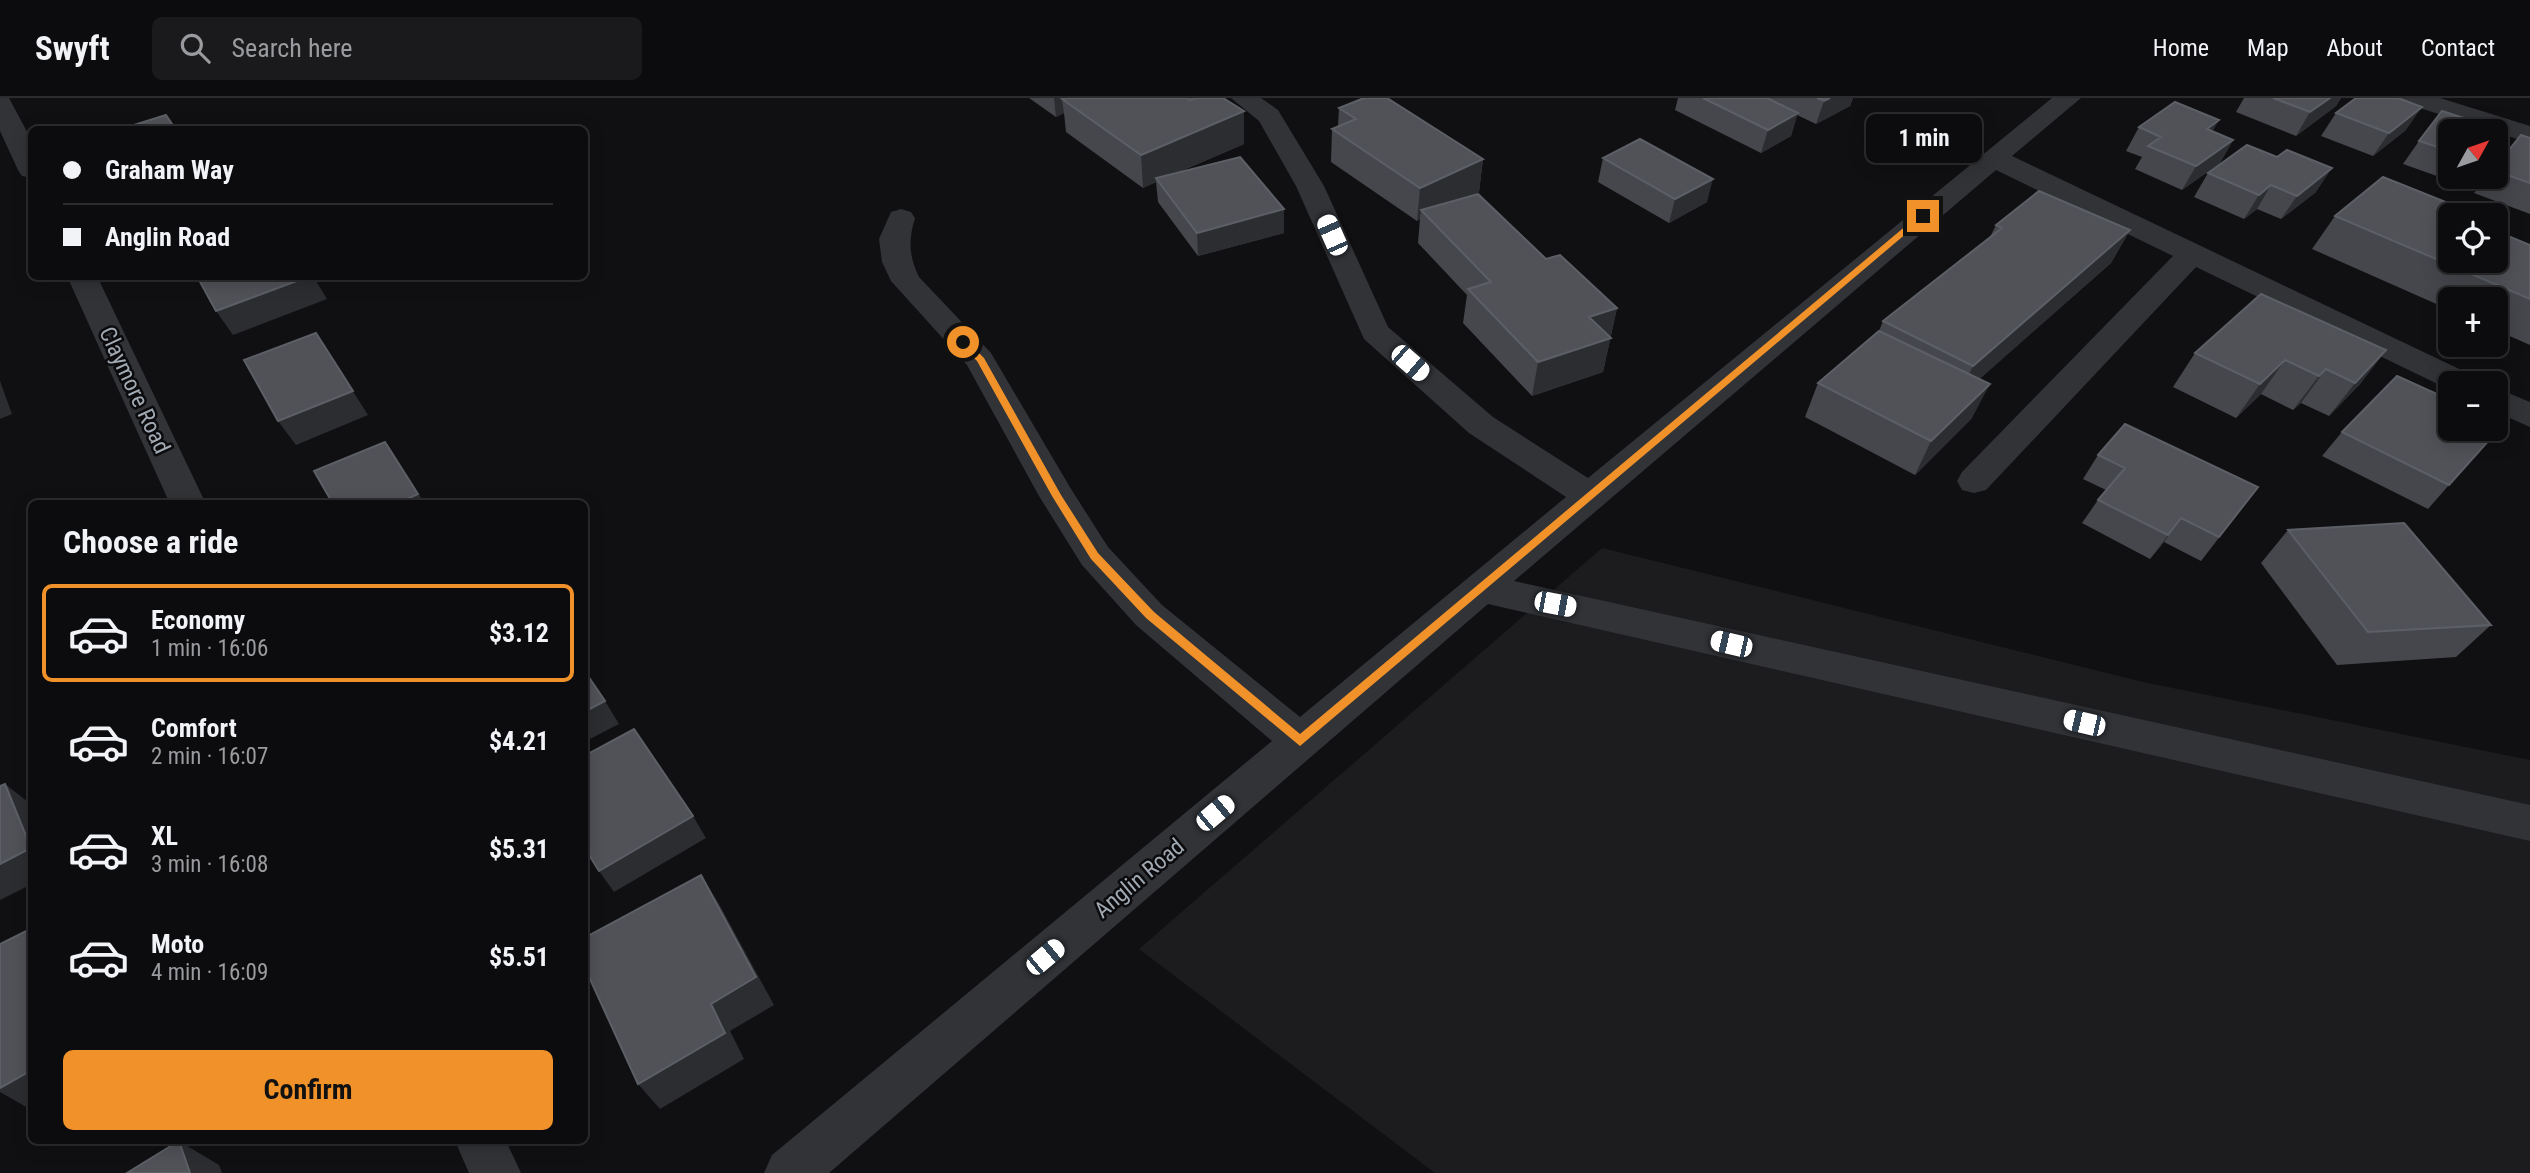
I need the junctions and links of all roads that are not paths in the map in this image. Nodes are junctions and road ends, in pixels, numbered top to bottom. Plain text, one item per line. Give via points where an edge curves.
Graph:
1 (1244, 98) edge
2 (2068, 98) edge
3 (2413, 98) edge
4 (0, 104) edge
5 (2530, 135) edge
6 (1994, 158) junction
7 (28, 162) edge
8 (901, 218) dead end
9 (2192, 253) junction
10 (84, 280) edge
11 (2438, 371) edge
12 (2508, 405) edge
13 (2530, 416) edge
14 (1974, 481) dead end
15 (1590, 496) junction
16 (186, 500) edge
17 (1480, 588) junction
18 (1300, 741) junction
19 (2530, 799) edge
20 (2464, 809) junction
21 (2530, 823) edge
22 (481, 1144) edge
23 (495, 1173) edge
24 (790, 1173) edge

1 - 15 street via 1269,116 1310,186 1375,332 1481,425
2 - 6 street, Anglin Road
3 - 5 street
4 - 7 street
6 - 9 street
6 - 15 street, Anglin Road
8 - 18 street via 894,239 906,281 980,360 1095,556 1150,615
9 - 11 street
9 - 14 street
10 - 16 street, Claymore Road
12 - 13 street
15 - 17 street, Anglin Road
17 - 18 street, Anglin Road
17 - 20 street
18 - 24 street, Anglin Road
19 - 20 street
20 - 21 street
22 - 23 street

